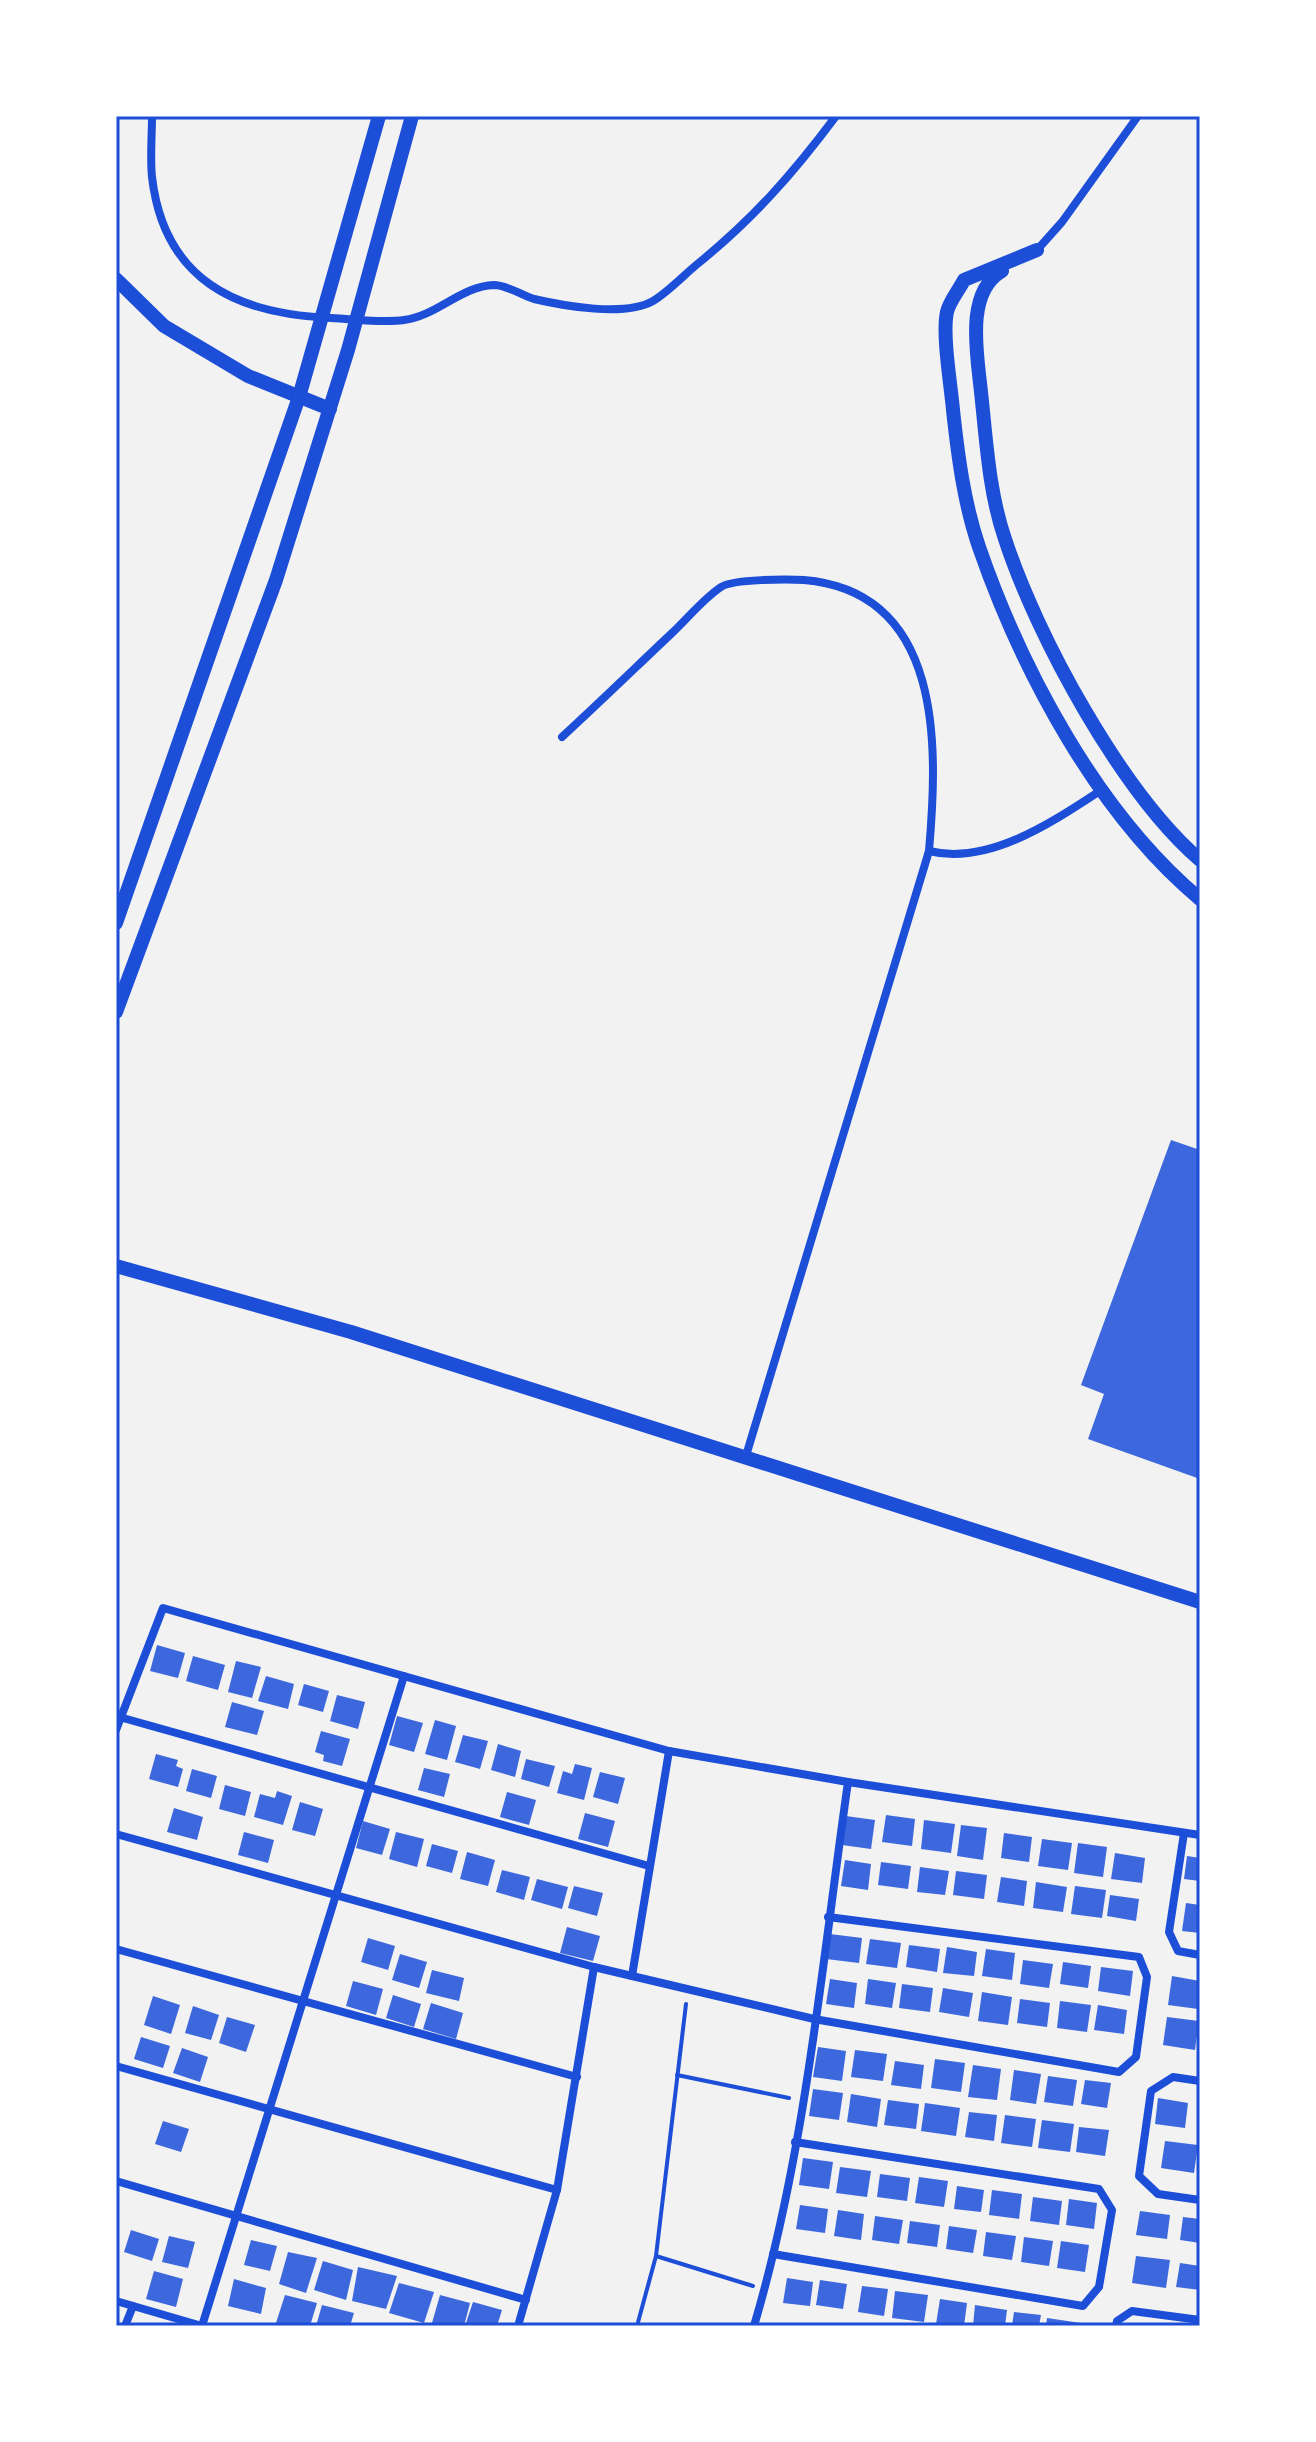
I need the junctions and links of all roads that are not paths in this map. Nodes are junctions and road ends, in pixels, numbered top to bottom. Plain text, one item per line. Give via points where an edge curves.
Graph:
1 (152, 116) edge
2 (379, 116) edge
3 (412, 116) edge
4 (836, 116) edge
5 (1138, 116) edge
6 (1037, 250) junction
7 (116, 279) edge
8 (299, 397) junction
9 (330, 409) junction
10 (562, 737) dead end
11 (1103, 789) junction
12 (929, 851) junction
13 (1200, 860) edge
14 (1200, 899) edge
15 (116, 923) edge
16 (116, 1012) edge
17 (116, 1266) edge
18 (745, 1460) junction
19 (1200, 1602) edge
20 (404, 1676) junction
21 (123, 1718) junction
22 (116, 1730) edge
23 (669, 1751) junction
24 (848, 1782) junction
25 (370, 1788) junction
26 (1184, 1833) junction
27 (116, 1834) edge
28 (1200, 1835) edge
29 (649, 1866) junction
30 (335, 1894) junction
31 (828, 1917) junction
32 (116, 1949) edge
33 (1200, 1955) edge
34 (594, 1967) junction
35 (632, 1976) junction
36 (302, 2001) junction
37 (814, 2019) junction
38 (116, 2066) edge
39 (577, 2077) junction
40 (1200, 2081) edge
41 (269, 2109) junction
42 (795, 2142) junction
43 (116, 2181) edge
44 (557, 2190) junction
45 (1200, 2200) edge
46 (236, 2215) junction
47 (773, 2254) junction
48 (526, 2300) junction
49 (116, 2301) edge
50 (133, 2306) junction
51 (1200, 2320) edge
52 (125, 2326) edge
53 (202, 2326) edge
54 (518, 2326) edge
55 (754, 2326) edge
56 (1116, 2326) edge

1 - 4 street via 152,175 160,214 183,262 211,286 247,305 286,316 403,321 474,289 496,285 589,308 652,302 748,223
2 - 8 street
3 - 9 street
5 - 6 street
6 - 11 street via 964,280 947,312 959,467 978,545 1018,645
6 - 13 street via 988,278 977,306 978,366 1004,538 1080,702 1125,772
7 - 8 street via 164,326 248,376
8 - 9 street
8 - 15 street
9 - 16 street via 276,580
10 - 12 street via 722,586 789,579 829,582 861,595 891,619 915,658 932,717 935,783
11 - 12 street via 1015,840 952,857
11 - 14 street via 1161,867
12 - 18 street
17 - 18 street via 351,1332
18 - 19 street
20 - 21 street via 163,1608
20 - 23 street
20 - 25 street
21 - 22 street
21 - 25 street
23 - 24 street
23 - 29 street
24 - 26 street
24 - 31 street
25 - 29 street
25 - 30 street
26 - 28 street
26 - 33 street via 1169,1932 1178,1951
27 - 30 street
29 - 35 street
30 - 34 street
30 - 36 street
31 - 37 street
31 - 37 street via 1139,1957 1147,1977 1136,2057 1119,2072
32 - 36 street
34 - 35 street
34 - 39 street
35 - 37 street
36 - 39 street
36 - 41 street
37 - 42 street
38 - 41 street
39 - 44 street
40 - 45 street via 1173,2077 1151,2091 1139,2176 1158,2194
41 - 44 street
41 - 46 street
42 - 47 street
42 - 47 street via 1099,2189 1112,2210 1099,2287 1083,2306
43 - 46 street
44 - 48 street
46 - 48 street
46 - 53 street
47 - 55 street
48 - 54 street
49 - 50 street
50 - 52 street
50 - 53 street
51 - 56 street via 1132,2311

